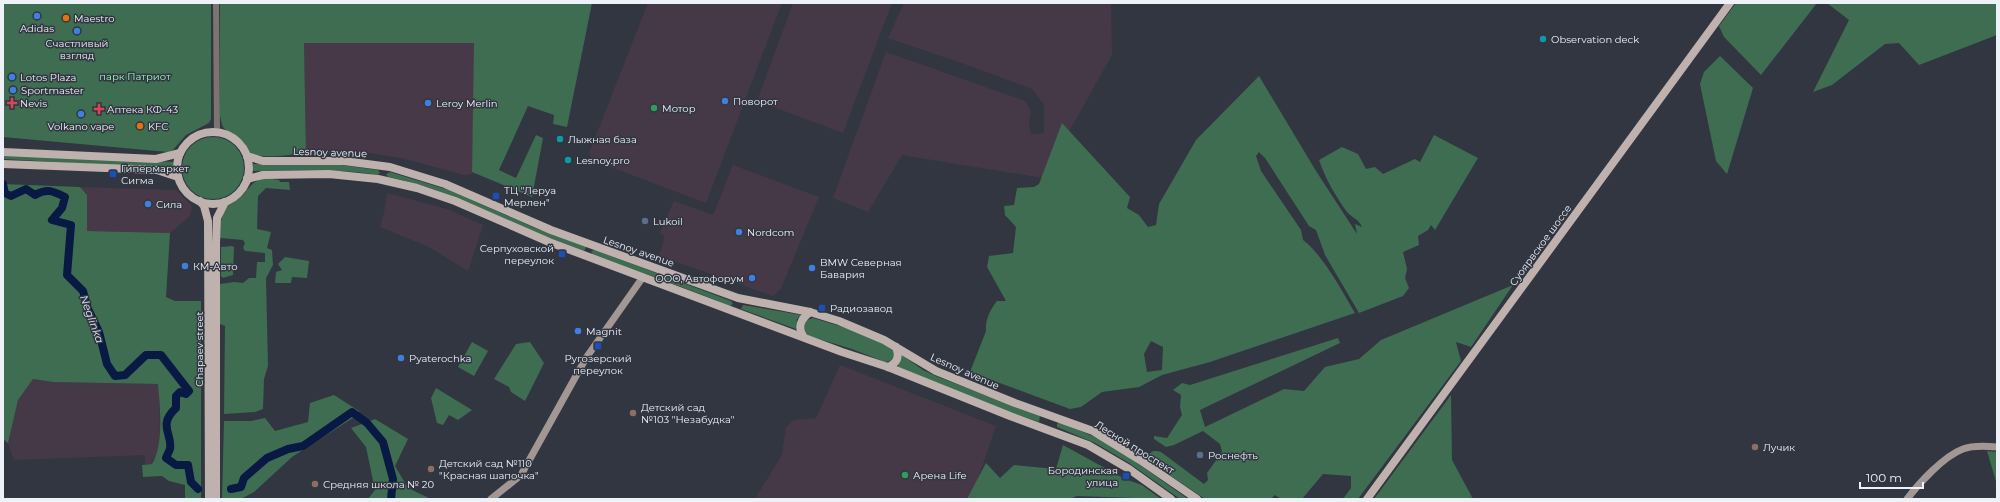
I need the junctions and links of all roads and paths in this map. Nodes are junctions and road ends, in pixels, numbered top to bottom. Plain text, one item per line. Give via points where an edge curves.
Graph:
1 (216, 3) edge
2 (1730, 3) edge
3 (217, 132) junction
4 (4, 152) edge
5 (180, 153) junction
6 (247, 156) junction
7 (3, 164) edge
8 (379, 165) junction
9 (390, 167) junction
10 (178, 177) junction
11 (247, 179) junction
12 (378, 179) junction
13 (387, 181) junction
14 (200, 201) junction
15 (225, 202) junction
16 (592, 245) junction
17 (588, 256) junction
18 (642, 277) junction
19 (738, 298) junction
20 (734, 311) junction
21 (810, 312) junction
22 (803, 336) junction
23 (896, 347) junction
24 (888, 367) junction
25 (1043, 413) junction
26 (1057, 418) junction
27 (1038, 426) junction
28 (1052, 431) junction
29 (1997, 447) edge
30 (209, 499) edge
31 (216, 499) edge
32 (491, 499) edge
33 (1171, 499) edge
34 (1197, 499) edge
35 (1367, 499) edge
36 (1907, 499) edge

1 - 3 street
2 - 35 main road, Суоярвское шоссе
3 - 5 main road via 199,134 185,145
3 - 6 main road via 236,139
4 - 5 main road via 156,159
5 - 10 main road
6 - 8 main road, Lesnoy avenue via 263,161 344,161
6 - 11 main road
7 - 10 main road via 157,170
8 - 9 main road, Lesnoy avenue
8 - 12 main road via 382,172
9 - 13 main road via 385,173
9 - 16 main road, Lesnoy avenue via 445,184 530,222
10 - 14 main road via 186,192
11 - 12 main road via 263,175 302,173
11 - 15 main road via 235,197
12 - 13 main road
13 - 17 main road via 418,188 455,201
14 - 15 main road via 217,204
14 - 30 main road, Chapaev street via 208,221
15 - 31 main road, Chapaev street via 217,218 216,242
16 - 17 main road via 587,248
16 - 19 main road, Lesnoy avenue
17 - 18 main road
18 - 20 main road
18 - 32 main road via 584,360 521,475
19 - 20 main road via 738,306
19 - 21 main road, Lesnoy avenue
20 - 22 main road
21 - 22 main road via 800,324
21 - 23 main road, Lesnoy avenue via 855,327
22 - 24 main road
23 - 24 main road via 899,353 898,360
23 - 25 main road, Лесной проспект via 936,371
24 - 27 main road
25 - 26 main road, Лесной проспект
25 - 27 main road via 1044,418
26 - 28 main road via 1053,421
26 - 34 main road, Лесной проспект via 1099,435
27 - 28 main road
28 - 33 main road via 1088,445 1112,458
29 - 36 main road via 1969,447 1955,453

